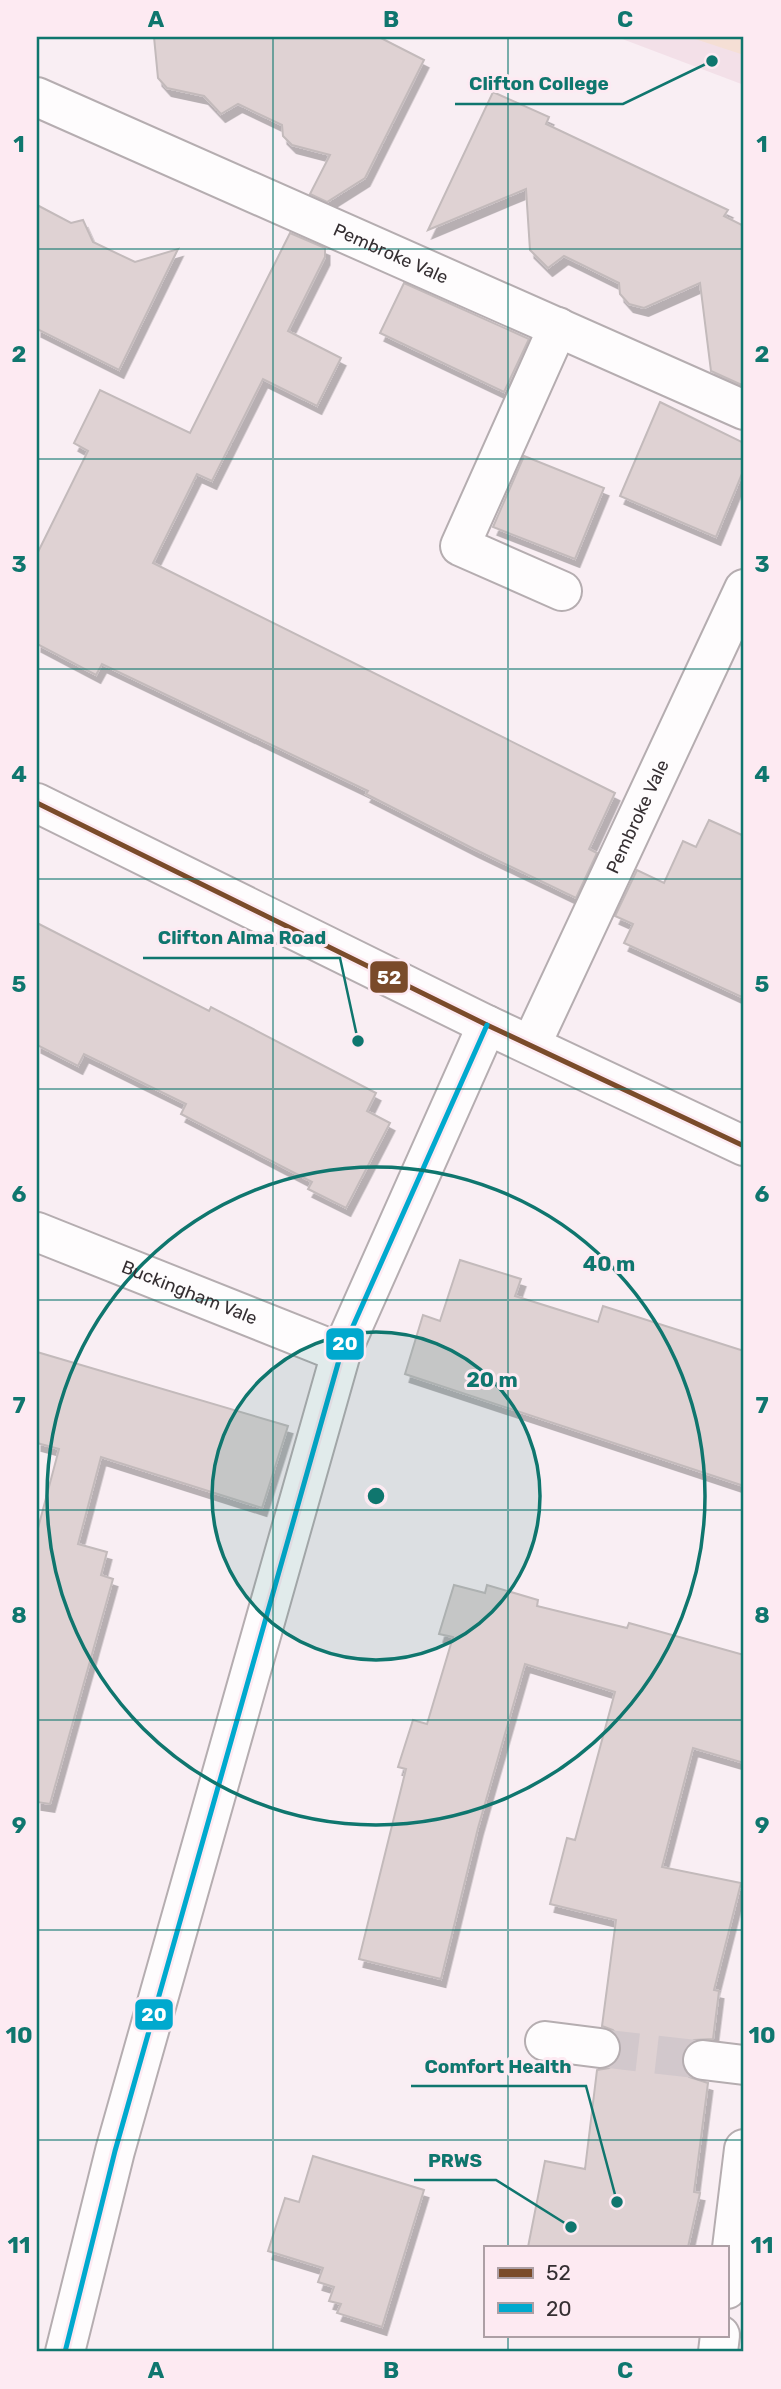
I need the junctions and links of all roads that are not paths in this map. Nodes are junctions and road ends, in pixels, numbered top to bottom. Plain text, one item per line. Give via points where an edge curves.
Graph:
1 (37, 97) edge
2 (558, 327) junction
3 (744, 410) edge
4 (744, 589) edge
5 (562, 591) dead end
6 (37, 803) edge
7 (487, 1025) junction
8 (531, 1045) junction
9 (744, 1146) edge
10 (37, 1232) edge
11 (341, 1353) junction
12 (545, 2041) dead end
13 (600, 2048) tunnel mouth
14 (703, 2060) tunnel mouth
15 (744, 2065) edge
16 (744, 2149) edge
17 (728, 2281) edge
18 (65, 2352) edge

1 - 2 street, Pembroke Vale
2 - 3 street, Pembroke Vale
2 - 5 street via 460,546
4 - 8 street, Pembroke Vale
6 - 7 street
7 - 8 street
7 - 11 street
8 - 9 street
10 - 11 street, Buckingham Vale
11 - 18 street via 115,2151
12 - 13 street
14 - 15 street
16 - 17 street

